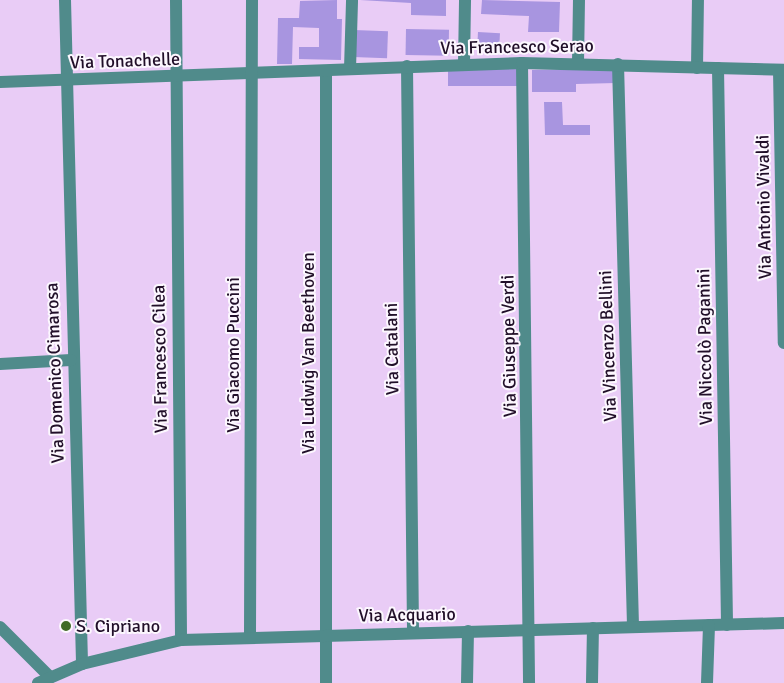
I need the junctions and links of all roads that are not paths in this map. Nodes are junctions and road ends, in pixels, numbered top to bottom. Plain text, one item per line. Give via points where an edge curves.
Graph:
1 (65, 0) edge
2 (176, 0) edge
3 (252, 0) edge
4 (352, 0) edge
5 (465, 0) edge
6 (579, 0) edge
7 (698, 0) edge
8 (522, 63) junction
9 (578, 63) junction
10 (618, 64) junction
11 (464, 65) junction
12 (406, 66) junction
13 (697, 68) junction
14 (718, 68) junction
15 (350, 69) junction
16 (781, 70) edge
17 (326, 71) junction
18 (251, 73) junction
19 (174, 77) junction
20 (64, 80) junction
21 (0, 82) edge
22 (784, 318) edge
23 (784, 343) edge
24 (71, 360) junction
25 (0, 364) edge
26 (784, 623) edge
27 (709, 625) junction
28 (727, 625) junction
29 (0, 627) edge
30 (633, 627) junction
31 (593, 628) junction
32 (531, 629) junction
33 (468, 631) junction
34 (413, 632) junction
35 (326, 635) junction
36 (250, 636) junction
37 (181, 640) junction
38 (82, 664) junction
39 (56, 678) edge
40 (38, 683) edge
41 (326, 683) edge
42 (467, 683) edge
43 (529, 683) edge
44 (592, 683) edge
45 (707, 683) edge

1 - 20 street, Via Domenico Cimarosa
2 - 19 street, Via Francesco Cilea
3 - 18 street, Via Giacomo Puccini
4 - 15 street
5 - 11 street
6 - 9 street
7 - 13 street
8 - 9 street, Via Francesco Serao
8 - 11 street, Via Francesco Serao
8 - 32 street, Via Giuseppe Verdi
9 - 10 street, Via Francesco Serao
10 - 13 street, Via Francesco Serao
10 - 30 street, Via Vincenzo Bellini
11 - 12 street, Via Francesco Serao
12 - 15 street, Via Francesco Serao
12 - 34 street, Via Catalani
13 - 14 street, Via Francesco Serao
14 - 16 street, Via Francesco Serao
14 - 28 street, Via Niccolò Paganini
15 - 17 street, Via Francesco Serao
16 - 22 street, Via Antonio Vivaldi
17 - 18 street, Via Francesco Serao
17 - 35 street, Via Ludwig Van Beethoven
18 - 19 street, Via Tonachelle
18 - 36 street, Via Giacomo Puccini
19 - 20 street, Via Tonachelle
19 - 37 street, Via Francesco Cilea
20 - 21 street, Via Tonachelle
20 - 24 street, Via Domenico Cimarosa
22 - 23 street, Via Antonio Vivaldi
24 - 25 street
24 - 38 street, Via Domenico Cimarosa
26 - 28 street, Via Acquario
27 - 28 street, Via Acquario
27 - 30 street, Via Acquario
27 - 45 street
29 - 39 street
30 - 31 street, Via Acquario
31 - 32 street, Via Acquario
31 - 44 street
32 - 33 street, Via Acquario
32 - 43 street, Via Giuseppe Verdi
33 - 34 street, Via Acquario
33 - 42 street
34 - 35 street, Via Acquario
35 - 36 street, Via Acquario
35 - 41 street, Via Ludwig Van Beethoven
36 - 37 street, Via Acquario
37 - 38 street, Via Acquario
38 - 39 street, Via Acquario
39 - 40 street, Via Acquario

